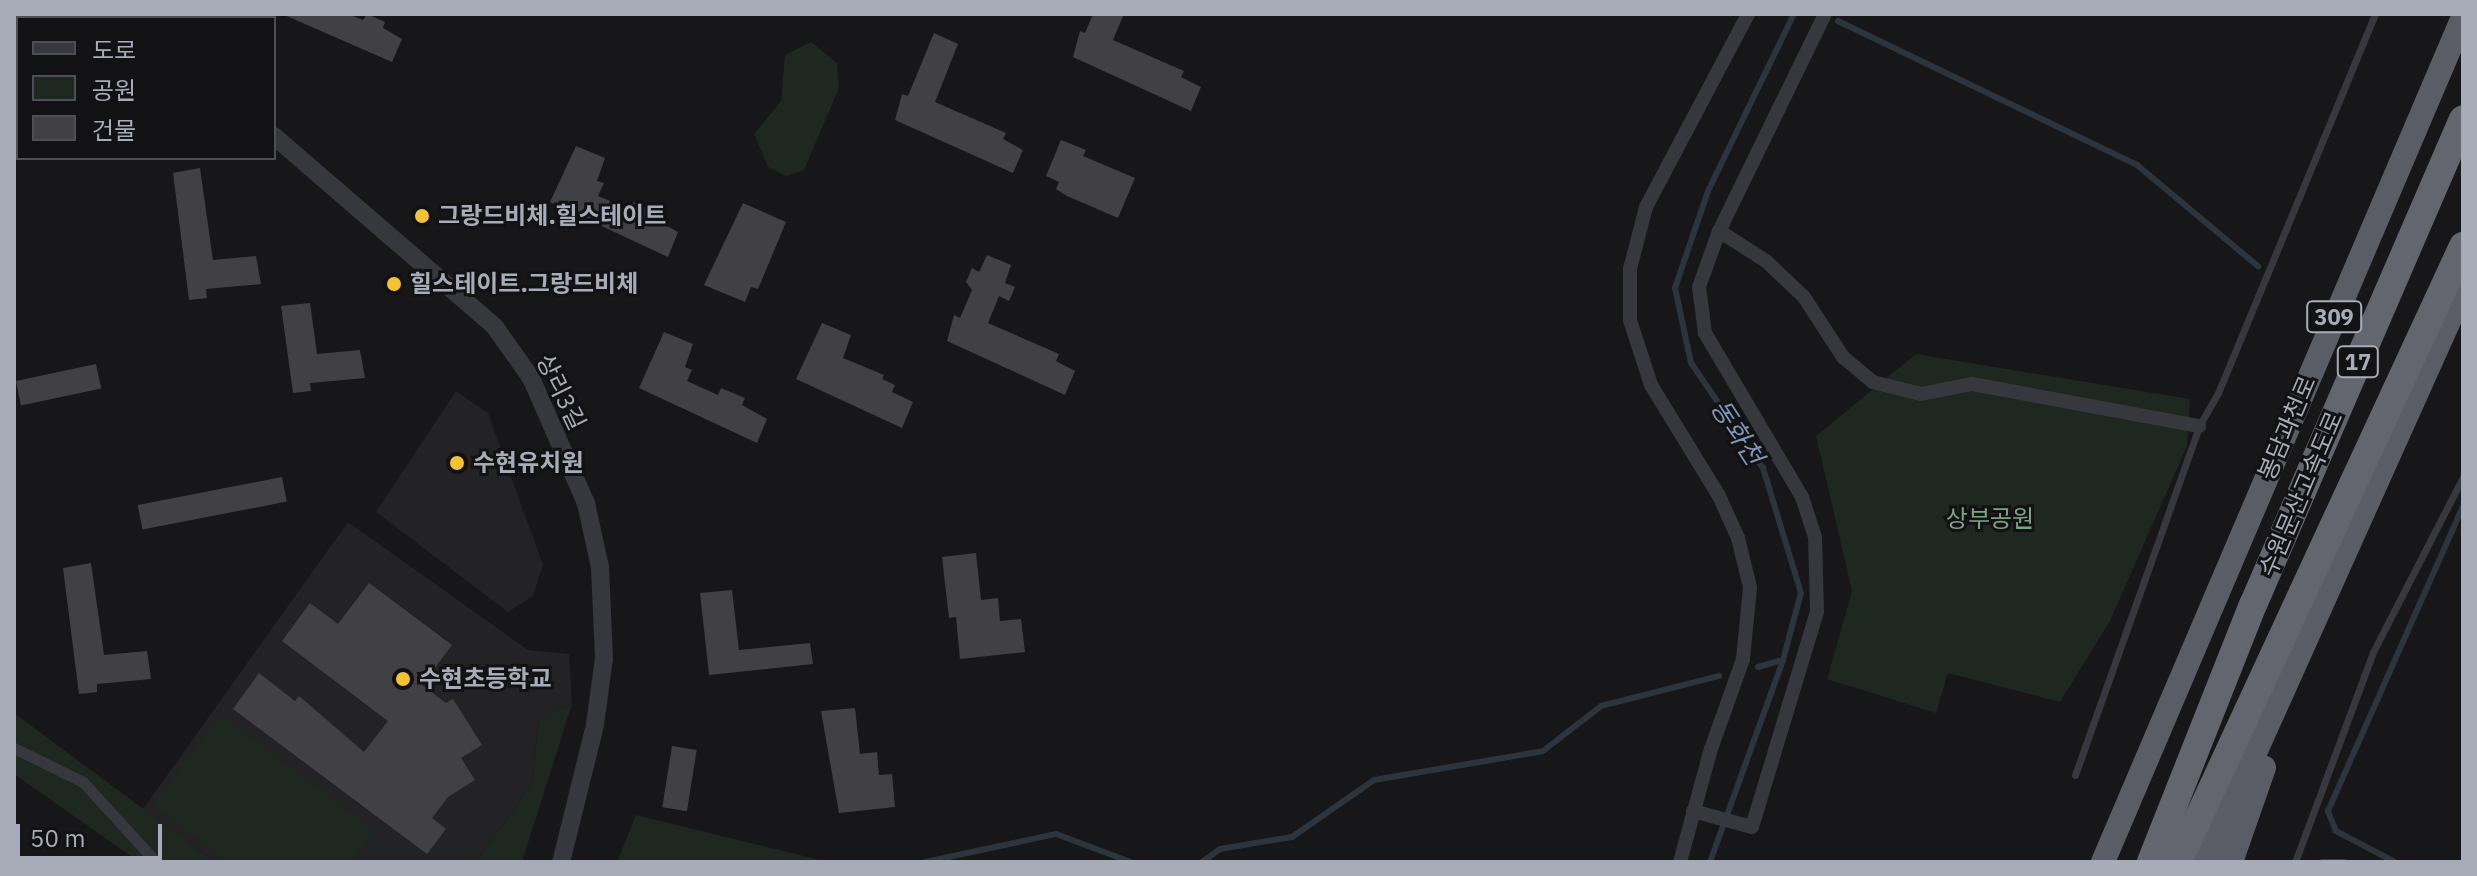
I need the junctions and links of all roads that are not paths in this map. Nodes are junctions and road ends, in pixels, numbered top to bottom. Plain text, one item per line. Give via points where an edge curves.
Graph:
1 (1748, 14) edge
2 (1825, 14) edge
3 (2375, 14) edge
4 (2463, 17) edge
5 (2463, 119) edge
6 (276, 138) edge
7 (1719, 231) junction
8 (2463, 246) edge
9 (2463, 290) edge
10 (2199, 426) junction
11 (2463, 477) edge
12 (2310, 624) junction
13 (14, 748) edge
14 (2075, 775) dead end
15 (1698, 811) junction
16 (156, 862) edge
17 (561, 862) edge
18 (1680, 862) edge
19 (2103, 862) edge
20 (2151, 862) edge
21 (2178, 862) edge
22 (2206, 862) edge
23 (2231, 862) edge
24 (2295, 862) edge
25 (2322, 862) edge
26 (2344, 862) edge

1 - 15 street via 1646,207 1630,269 1630,320 1651,385 1719,496 1738,538 1750,587 1743,659
2 - 7 street
3 - 10 lane via 2218,393
4 - 19 highway, 봉담과천로 / 309
5 - 20 highway, 수원문산고속도로 / 17 via 2253,605
6 - 17 street, 상리3길 via 495,327 531,378 586,503 600,567 604,658 595,725
7 - 10 street via 1766,261 1804,297 1843,357 1873,382 1921,394 1972,384
7 - 15 street via 1699,287 1705,333 1802,497 1815,537 1817,612 1752,827
8 - 21 highway, 수원문산고속도로 / 17
9 - 12 highway
10 - 14 lane
11 - 24 lane via 2373,652
12 - 22 highway
12 - 23 highway
13 - 16 street via 83,782
15 - 18 street
25 - 26 lane

